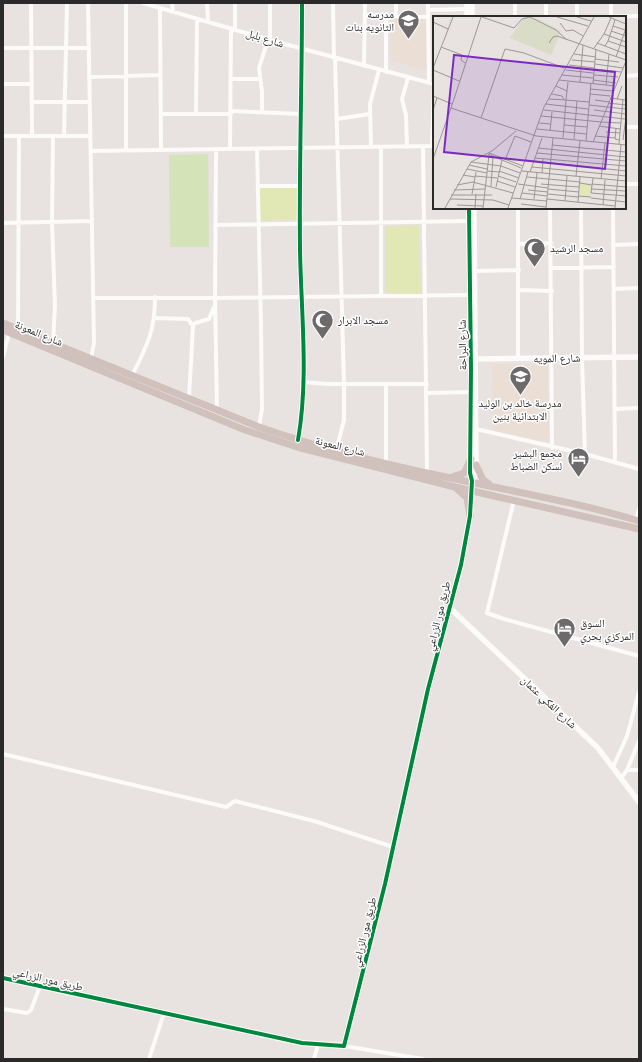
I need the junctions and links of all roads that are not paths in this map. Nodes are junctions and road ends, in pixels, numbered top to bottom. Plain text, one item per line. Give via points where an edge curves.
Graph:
1 (31, 3) edge
2 (67, 3) edge
3 (88, 3) edge
4 (126, 3) edge
5 (143, 3) edge
6 (172, 3) edge
7 (207, 3) edge
8 (235, 3) edge
9 (270, 3) edge
10 (302, 3) edge
11 (333, 3) edge
12 (365, 3) edge
13 (396, 3) edge
14 (428, 3) edge
15 (472, 3) edge
16 (515, 3) edge
17 (546, 3) edge
18 (577, 3) edge
19 (611, 3) edge
20 (467, 6) edge
21 (160, 8) junction
22 (428, 10) junction
23 (172, 12) junction
24 (366, 14) junction
25 (386, 15) junction
26 (396, 16) junction
27 (472, 16) edge
28 (515, 16) edge
29 (546, 16) edge
30 (578, 16) edge
31 (611, 16) edge
32 (626, 16) edge
33 (639, 16) edge
34 (428, 17) junction
35 (197, 19) junction
36 (208, 21) junction
37 (233, 28) junction
38 (270, 40) junction
39 (3, 48) edge
40 (31, 48) junction
41 (65, 48) junction
42 (88, 48) junction
43 (302, 49) junction
44 (334, 58) junction
45 (364, 66) junction
46 (379, 70) junction
47 (386, 72) junction
48 (639, 75) edge
49 (160, 76) junction
50 (626, 76) edge
51 (89, 77) junction
52 (126, 77) junction
53 (408, 78) junction
54 (230, 79) junction
55 (259, 80) junction
56 (428, 83) junction
57 (3, 84) edge
58 (32, 84) junction
59 (433, 84) edge
60 (33, 102) junction
61 (66, 102) junction
62 (90, 102) junction
63 (231, 112) junction
64 (262, 112) junction
65 (196, 113) junction
66 (161, 114) junction
67 (300, 114) junction
68 (370, 114) junction
69 (337, 119) junction
70 (626, 127) edge
71 (639, 127) edge
72 (3, 136) edge
73 (19, 136) junction
74 (32, 136) junction
75 (53, 136) junction
76 (64, 136) junction
77 (90, 136) junction
78 (423, 146) junction
79 (433, 146) edge
80 (371, 147) junction
81 (381, 147) junction
82 (407, 147) junction
83 (300, 148) junction
84 (338, 148) junction
85 (161, 149) junction
86 (216, 149) junction
87 (230, 149) junction
88 (257, 149) junction
89 (126, 150) junction
90 (90, 151) junction
91 (626, 184) edge
92 (639, 184) edge
93 (258, 186) junction
94 (300, 186) junction
95 (469, 209) edge
96 (474, 209) edge
97 (518, 209) edge
98 (550, 209) edge
99 (581, 209) edge
100 (613, 209) edge
101 (91, 221) junction
102 (469, 221) junction
103 (20, 222) junction
104 (52, 222) junction
105 (423, 222) junction
106 (3, 223) edge
107 (300, 223) junction
108 (382, 223) junction
109 (215, 224) junction
110 (258, 224) junction
111 (341, 224) junction
112 (551, 243) junction
113 (518, 244) junction
114 (639, 244) edge
115 (614, 245) junction
116 (614, 267) junction
117 (551, 268) junction
118 (582, 268) junction
119 (519, 270) junction
120 (474, 271) junction
121 (639, 288) edge
122 (614, 289) junction
123 (519, 290) junction
124 (552, 291) junction
125 (343, 296) junction
126 (381, 296) junction
127 (424, 296) junction
128 (470, 296) junction
129 (155, 297) junction
130 (301, 297) junction
131 (93, 298) junction
132 (214, 298) junction
133 (260, 298) junction
134 (215, 305) junction
135 (155, 318) junction
136 (3, 323) edge
137 (193, 326) junction
138 (18, 329) junction
139 (6, 332) edge
140 (53, 343) junction
141 (3, 357) edge
142 (615, 357) junction
143 (639, 357) edge
144 (551, 358) junction
145 (582, 358) junction
146 (91, 359) junction
147 (476, 359) junction
148 (518, 359) junction
149 (132, 376) junction
150 (303, 382) junction
151 (344, 384) junction
152 (386, 384) junction
153 (427, 384) junction
154 (471, 392) junction
155 (427, 393) junction
156 (189, 398) junction
157 (615, 408) junction
158 (639, 408) edge
159 (217, 410) junction
160 (258, 427) junction
161 (476, 429) junction
162 (298, 440) junction
163 (552, 448) junction
164 (336, 450) junction
165 (585, 454) junction
166 (386, 462) junction
167 (473, 462) junction
168 (615, 463) junction
169 (639, 469) edge
170 (427, 472) junction
171 (447, 477) junction
172 (472, 481) junction
173 (492, 486) junction
174 (456, 487) junction
175 (472, 491) junction
176 (514, 500) junction
177 (639, 509) edge
178 (470, 516) junction
179 (638, 520) edge
180 (639, 529) edge
181 (451, 609) junction
182 (639, 656) edge
183 (639, 692) edge
184 (639, 741) edge
185 (3, 754) edge
186 (613, 767) junction
187 (627, 770) junction
188 (639, 770) edge
189 (621, 778) junction
190 (639, 802) edge
191 (393, 847) junction
192 (3, 978) edge
193 (40, 986) junction
194 (3, 1009) edge
195 (164, 1014) junction
196 (318, 1044) junction
197 (344, 1046) junction
198 (149, 1059) edge
199 (314, 1059) edge
200 (423, 1059) edge

1 - 40 street
2 - 41 street
3 - 42 street
4 - 52 street
5 - 21 street, شارع بلبل
6 - 23 street
7 - 36 street
8 - 37 street
9 - 38 street
10 - 43 street
11 - 44 street
12 - 24 street
13 - 26 street
14 - 22 street
15 - 27 street
16 - 28 street
17 - 29 street
18 - 30 street
19 - 31 street
20 - 22 street
21 - 23 street, شارع بلبل
21 - 49 street
22 - 34 street
23 - 35 street, شارع بلبل
24 - 25 street
24 - 45 street
25 - 26 street
25 - 47 street
26 - 34 street
32 - 33 street
34 - 56 street
35 - 36 street, شارع بلبل
35 - 65 street
36 - 37 street, شارع بلبل
37 - 38 street, شارع بلبل
37 - 54 street
38 - 43 street, شارع بلبل
38 - 55 street via 258,68
39 - 40 street
40 - 41 street
40 - 58 street
41 - 42 street
41 - 61 street
42 - 51 street
43 - 44 street, شارع بلبل
43 - 67 street
44 - 45 street, شارع بلبل
44 - 69 street
45 - 46 street, شارع بلبل
46 - 47 street, شارع بلبل
46 - 68 street via 370,104
47 - 53 street, شارع بلبل
48 - 50 street
49 - 52 street
49 - 66 street
51 - 52 street
51 - 62 street
52 - 89 street
53 - 56 street, شارع بلبل
53 - 82 street via 402,99
54 - 55 street
54 - 63 street
55 - 64 street
56 - 59 street, شارع بلبل
57 - 58 street
58 - 60 street
60 - 61 street
60 - 74 street
61 - 62 street
61 - 76 street
62 - 77 street
63 - 64 street
63 - 65 street
63 - 87 street
64 - 67 street
65 - 66 street
66 - 85 street
67 - 83 street
68 - 69 street
68 - 80 street
69 - 84 street
70 - 71 street
72 - 73 street
73 - 74 street
73 - 103 street
74 - 75 street
75 - 76 street
75 - 104 street
76 - 77 street
77 - 90 street
78 - 79 street
78 - 82 street
78 - 105 street
80 - 81 street
80 - 84 street
81 - 82 street
81 - 108 street
83 - 84 street
83 - 88 street
83 - 94 street
84 - 111 street
85 - 86 street
85 - 89 street
86 - 87 street
86 - 109 street
87 - 88 street
88 - 93 street
89 - 90 street
90 - 101 street
91 - 92 street
93 - 94 street
93 - 110 street
94 - 107 street
95 - 102 street, شارع البراحة
96 - 120 street, شارع البراحة
97 - 113 street
98 - 112 street
99 - 118 street
100 - 115 street
101 - 104 street
101 - 131 street
102 - 105 street
102 - 128 street, شارع البراحة
103 - 104 street
103 - 106 street
103 - 138 street
104 - 140 street via 55,306
105 - 108 street
105 - 127 street
107 - 110 street
107 - 111 street
107 - 130 street
108 - 111 street
108 - 126 street
109 - 110 street
109 - 132 street
110 - 133 street
111 - 125 street
112 - 113 street
112 - 117 street
113 - 119 street
114 - 115 street
115 - 116 street
116 - 118 street
116 - 122 street
117 - 118 street
117 - 124 street
118 - 145 street
119 - 120 street
119 - 123 street
120 - 147 street, شارع البراحة
121 - 122 street
122 - 142 street
123 - 124 street
123 - 148 street
124 - 144 street
125 - 126 street
125 - 130 street
125 - 151 street
126 - 127 street
127 - 128 street
127 - 153 street
128 - 154 street, شارع البراحة
129 - 131 street
129 - 132 street
129 - 135 street
130 - 133 street
130 - 150 street
131 - 146 street via 94,343
132 - 133 street
132 - 134 street
133 - 160 street via 262,409
134 - 137 street via 209,319
134 - 159 street
135 - 137 street via 188,319
135 - 149 street via 148,343
136 - 138 highway, شارع المعونة
137 - 156 street
138 - 140 highway, شارع المعونة
139 - 141 street
139 - 174 highway, شارع المعونة via 245,430 278,441
140 - 146 highway, شارع المعونة
142 - 143 street, شارع المويه
142 - 145 street, شارع المويه
142 - 157 street
144 - 145 street, شارع المويه
144 - 148 street, شارع المويه
144 - 163 street
145 - 165 street
146 - 149 highway, شارع المعونة
147 - 148 street, شارع المويه
147 - 161 street, شارع البراحة
149 - 156 highway, شارع المعونة
150 - 151 street
150 - 162 street
151 - 152 street
151 - 164 street via 344,420
152 - 153 street
152 - 166 street
153 - 155 street
154 - 155 street
154 - 167 street, شارع البراحة
155 - 170 street
156 - 159 highway, شارع المعونة
157 - 158 street
157 - 168 street
159 - 160 highway, شارع المعونة
160 - 162 highway, شارع المعونة
161 - 163 street
161 - 167 street, شارع البراحة
162 - 164 highway, شارع المعونة
163 - 165 street
164 - 166 highway, شارع المعونة
165 - 168 street
166 - 170 highway, شارع المعونة
167 - 171 highway via 461,475
167 - 172 street, شارع البراحة via 475,476
167 - 173 highway via 483,480
168 - 169 street
170 - 171 highway, شارع المعونة
171 - 172 highway, شارع المعونة
172 - 173 highway, شارع المعونة
172 - 175 street, طريق مور الزراعي
173 - 179 highway, شارع المعونة
174 - 175 highway, شارع المعونة
174 - 178 highway via 467,498
175 - 176 highway, شارع المعونة
175 - 178 street, طريق مور الزراعي
176 - 180 highway, شارع المعونة
176 - 182 street via 487,613
177 - 179 street
178 - 181 street, طريق مور الزراعي
181 - 186 street, شارع الفكي عثمان via 598,748
181 - 191 street, طريق مور الزراعي via 428,690
183 - 186 street via 627,736
184 - 187 street
185 - 191 street via 226,807 235,801 314,821
186 - 189 street, شارع الفكي عثمان
187 - 188 street
187 - 189 street
189 - 190 street, شارع الفكي عثمان
191 - 197 street, طريق مور الزراعي
192 - 193 street, طريق مور الزراعي
193 - 194 street via 27,1013
193 - 195 street, طريق مور الزراعي
195 - 196 street, طريق مور الزراعي via 302,1043
195 - 198 street
196 - 197 street, طريق مور الزراعي
196 - 199 street
197 - 200 street

